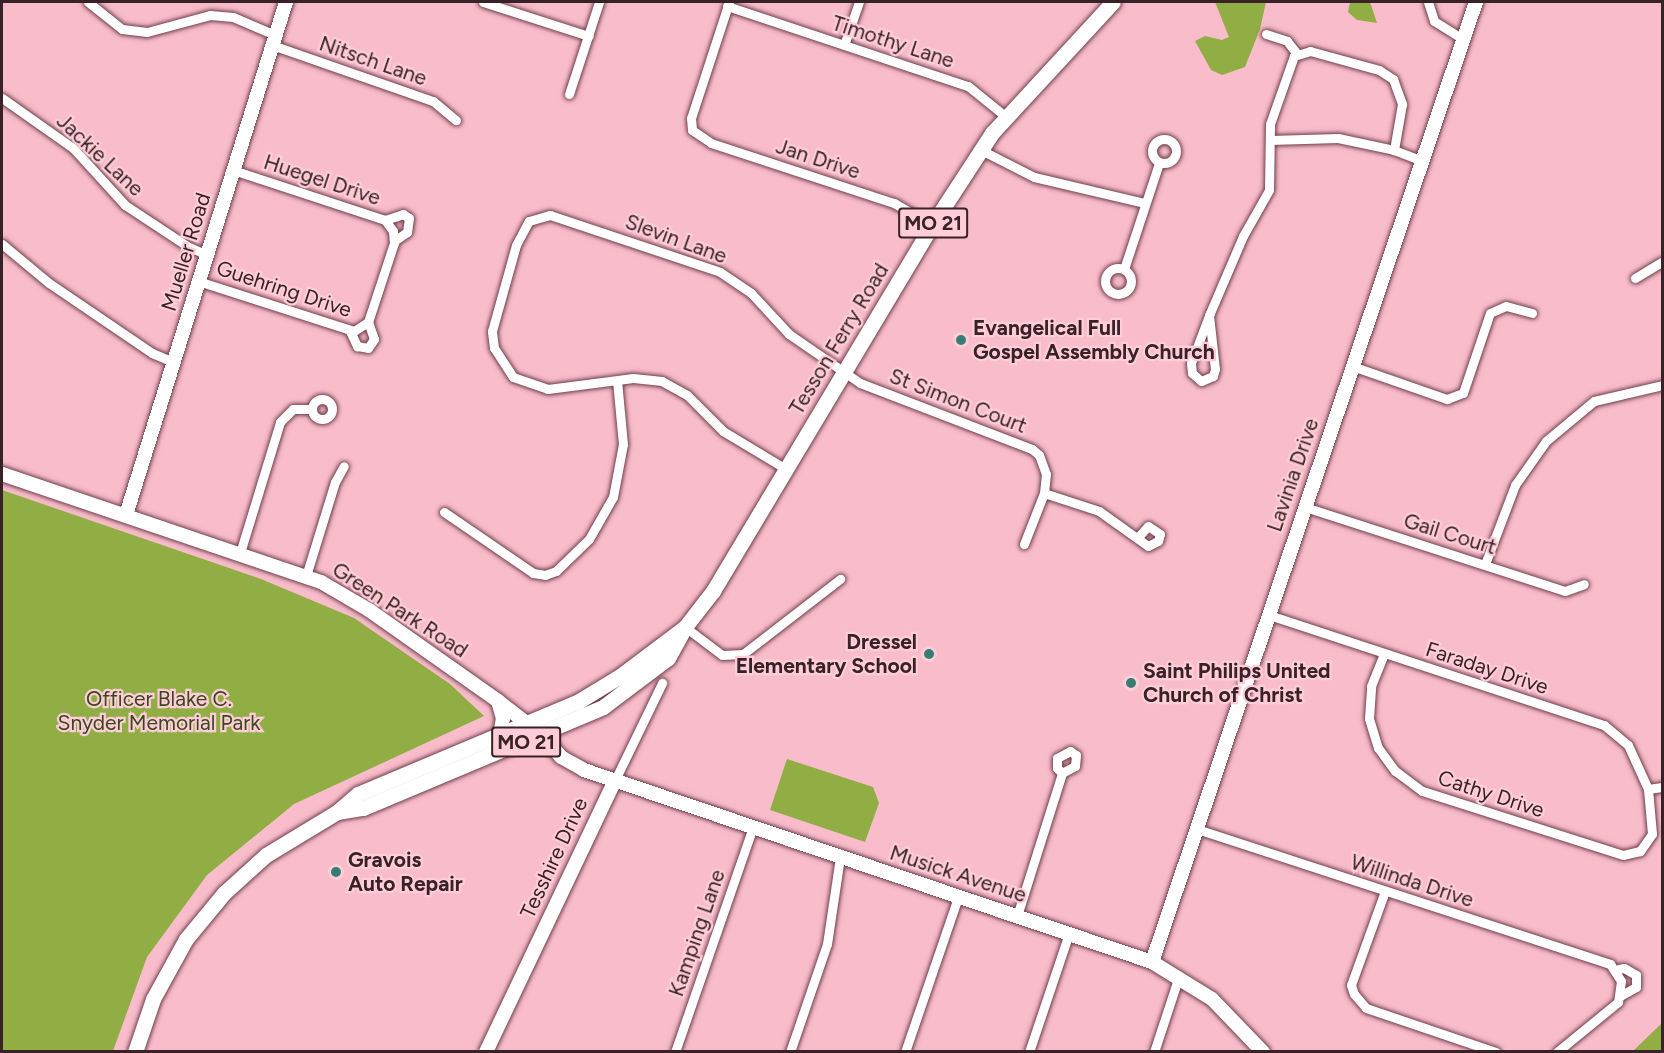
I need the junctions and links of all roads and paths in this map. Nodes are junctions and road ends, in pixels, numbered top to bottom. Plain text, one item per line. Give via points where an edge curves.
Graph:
1 (88, 2) edge
2 (286, 2) edge
3 (483, 2) edge
4 (599, 2) edge
5 (859, 2) edge
6 (1113, 2) edge
7 (1428, 2) edge
8 (1476, 2) edge
9 (728, 4) edge
10 (1266, 34) dead end
11 (589, 36) junction
12 (1463, 39) junction
13 (274, 40) junction
14 (844, 45) junction
15 (1297, 54) junction
16 (569, 94) dead end
17 (2, 98) edge
18 (1005, 116) junction
19 (456, 120) dead end
20 (1270, 140) junction
21 (981, 150) junction
22 (1394, 150) junction
23 (1422, 161) junction
24 (1159, 163) dead end
25 (233, 170) junction
26 (1144, 203) junction
27 (385, 220) junction
28 (932, 225) junction
29 (394, 236) junction
30 (2, 243) edge
31 (207, 255) junction
32 (1662, 262) edge
33 (1124, 268) dead end
34 (1635, 278) dead end
35 (198, 281) junction
36 (1532, 313) dead end
37 (1209, 315) junction
38 (368, 322) junction
39 (354, 330) junction
40 (173, 362) junction
41 (1352, 366) junction
42 (844, 372) junction
43 (616, 381) junction
44 (1662, 386) edge
45 (311, 409) dead end
46 (344, 466) dead end
47 (786, 469) junction
48 (2, 474) edge
49 (1044, 493) junction
50 (1305, 507) junction
51 (444, 512) dead end
52 (126, 515) junction
53 (1139, 536) dead end
54 (1024, 544) dead end
55 (240, 553) junction
56 (1485, 564) junction
57 (306, 576) junction
58 (840, 579) dead end
59 (1584, 584) dead end
60 (1269, 615) junction
61 (685, 627) junction
62 (1384, 654) junction
63 (662, 682) dead end
64 (498, 701) junction
65 (528, 723) junction
66 (500, 735) junction
67 (542, 735) junction
68 (1062, 772) dead end
69 (615, 780) junction
70 (1662, 787) edge
71 (1648, 789) junction
72 (337, 812) junction
73 (753, 827) junction
74 (1197, 829) junction
75 (840, 857) junction
76 (1385, 891) junction
77 (958, 897) junction
78 (1017, 916) junction
79 (1069, 933) junction
80 (1152, 962) junction
81 (1615, 969) junction
82 (1179, 976) junction
83 (1620, 996) junction
84 (135, 1052) edge
85 (486, 1052) edge
86 (675, 1052) edge
87 (790, 1052) edge
88 (905, 1052) edge
89 (1029, 1052) edge
90 (1154, 1052) edge
91 (1263, 1052) edge
92 (1496, 1052) edge
93 (1557, 1052) edge

1 - 13 street, Nitsch Lane via 122,28 147,32 210,15 233,17
2 - 13 street, Mueller Road
3 - 11 street
4 - 11 street
5 - 14 street
6 - 18 main road, Tesson Ferry Road / MO 21
7 - 12 street via 1434,21
8 - 12 street, Lavinia Drive
9 - 14 street, Timothy Lane
9 - 28 street, Jan Drive via 691,118 692,130 711,143 894,203
10 - 15 street via 1287,41
11 - 16 street
12 - 23 street, Lavinia Drive
13 - 19 street, Nitsch Lane via 433,101
13 - 25 street, Mueller Road
14 - 18 street, Timothy Lane via 968,86
15 - 20 street via 1289,61 1270,124
15 - 22 street via 1310,51 1379,70 1392,79 1402,104
17 - 31 street, Jackie Lane via 73,148 125,205
18 - 21 main road, Tesson Ferry Road / MO 21
20 - 22 street via 1338,138
20 - 37 street via 1269,190 1243,236
21 - 26 street via 1034,177
21 - 28 main road, Tesson Ferry Road / MO 21
22 - 23 street
23 - 41 street, Lavinia Drive
24 - 26 street
25 - 27 street, Huegel Drive
25 - 31 street, Mueller Road
26 - 33 street
27 - 29 street, Huegel Drive
27 - 29 street via 403,214 409,218 407,232
28 - 42 main road, Tesson Ferry Road / MO 21
29 - 38 street
30 - 40 street via 58,289
31 - 35 street, Mueller Road
32 - 34 street
35 - 39 street, Guehring Drive
35 - 40 street, Mueller Road
36 - 41 street via 1506,306 1490,313 1463,393 1447,399
37 - 37 street via 1215,369 1213,376 1201,381 1192,373 1191,363
38 - 39 street
38 - 39 street, Guehring Drive via 374,339 368,348 357,346
40 - 52 street, Mueller Road
41 - 50 street, Lavinia Drive
42 - 43 street, Slevin Lane via 789,334 751,293 720,272 550,215 537,216 521,231 494,322 494,348 507,371 520,382 539,388
42 - 47 main road, Tesson Ferry Road / MO 21
42 - 49 street, St Simon Court via 860,383 1032,449 1043,462
43 - 47 street via 647,379 675,386 723,431
43 - 51 street via 623,444 613,497 589,538 556,571 533,573
44 - 56 street via 1594,401 1546,441 1515,485
45 - 55 street via 293,410 280,422
46 - 57 street via 335,482
47 - 61 main road, Tesson Ferry Road / MO 21 via 713,591
48 - 52 street, Green Park Road
49 - 53 street via 1099,511
49 - 54 street, St Simon Court
50 - 56 street, Gail Court
50 - 60 street, Lavinia Drive
52 - 55 street, Green Park Road
55 - 57 street, Green Park Road
56 - 59 street, Gail Court via 1565,591
57 - 64 street, Green Park Road via 369,610
58 - 61 street via 743,654 722,655
60 - 62 street, Faraday Drive
60 - 74 street, Lavinia Drive
61 - 65 main road, Tesson Ferry Road / MO 21 via 600,689
61 - 67 main road, Tesson Ferry Road / MO 21 via 675,651 636,685 603,707
62 - 71 street, Faraday Drive via 1604,725 1628,745
62 - 71 street, Cathy Drive via 1371,686 1370,718 1378,748 1395,771 1422,791 1623,855 1640,850 1652,834
63 - 69 street, Tesshire Drive
64 - 65 street, Green Park Road
64 - 66 street via 503,718
65 - 66 main road, Tesson Ferry Road / MO 21
65 - 67 street, Green Park Road
66 - 72 main road, Tesson Ferry Road / MO 21 via 358,794
67 - 69 street, Green Park Road via 568,762
67 - 72 main road, Tesson Ferry Road / MO 21 via 363,808
68 - 78 street
69 - 73 street, Musick Avenue
69 - 85 street, Tesshire Drive
70 - 71 street
72 - 84 main road, Tesson Ferry Road / MO 21 via 266,855 212,906 165,974
73 - 75 street, Musick Avenue
73 - 86 street, Kamping Lane
74 - 76 street, Willinda Drive
74 - 80 street, Lavinia Drive
75 - 77 street, Musick Avenue
75 - 87 street via 827,944
76 - 81 street, Willinda Drive via 1610,964
76 - 92 street via 1351,985 1354,994 1366,1008
77 - 78 street, Musick Avenue
77 - 88 street
78 - 79 street, Musick Avenue
79 - 80 street, Musick Avenue
79 - 89 street
80 - 82 street, Musick Avenue
81 - 83 street via 1621,981
81 - 83 street, Willinda Drive via 1624,968 1636,975 1636,987
82 - 90 street
82 - 91 street, Musick Avenue via 1231,1015
83 - 93 street via 1618,1002

